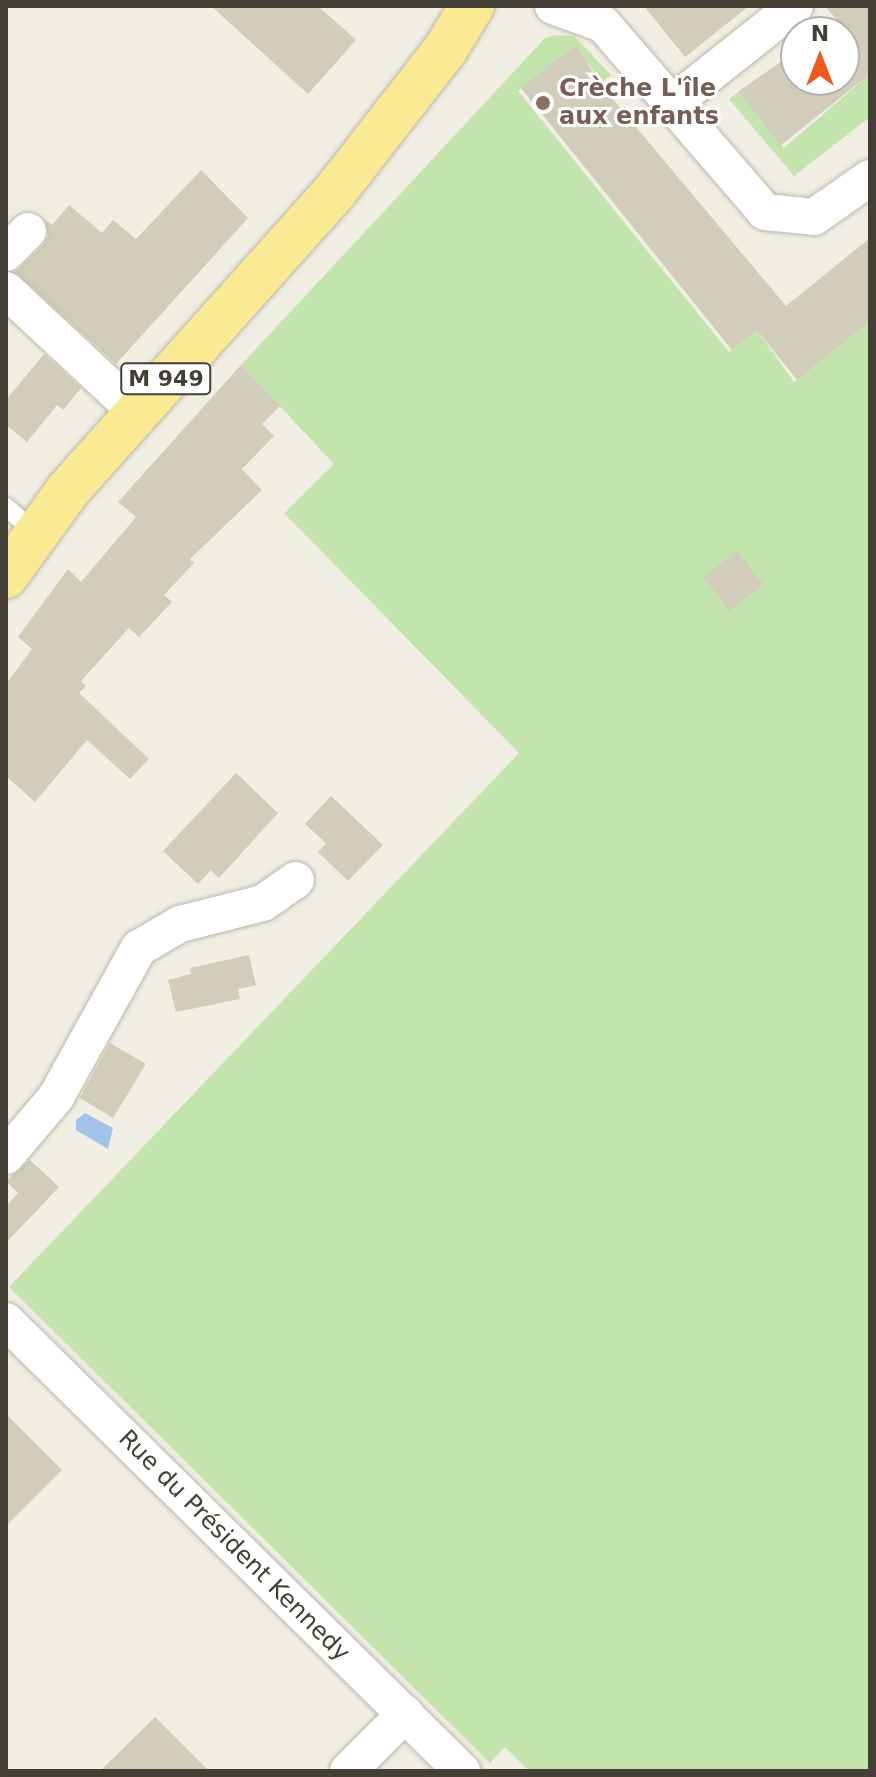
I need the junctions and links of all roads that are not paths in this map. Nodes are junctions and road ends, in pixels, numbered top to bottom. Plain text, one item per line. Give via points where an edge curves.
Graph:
1 (472, 6) edge
2 (500, 6) edge
3 (553, 6) edge
4 (795, 6) edge
5 (674, 102) junction
6 (870, 178) edge
7 (336, 190) junction
8 (6, 290) edge
9 (137, 412) junction
10 (21, 520) edge
11 (6, 576) edge
12 (296, 880) dead end
13 (6, 1156) edge
14 (6, 1321) edge
15 (405, 1714) junction
16 (348, 1771) edge
17 (462, 1771) edge

1 - 7 main road, M 949 via 445,50
2 - 7 main road, M 949 via 466,64
3 - 5 street via 603,24
4 - 5 street
5 - 6 street via 765,212 814,217
7 - 9 main road, M 949
8 - 9 street
9 - 10 main road, M 949
10 - 11 main road, M 949
12 - 13 street via 263,903 180,924 139,948 56,1097
14 - 15 street, Rue du Président Kennedy
15 - 16 street
15 - 17 street, Rue du Président Kennedy

